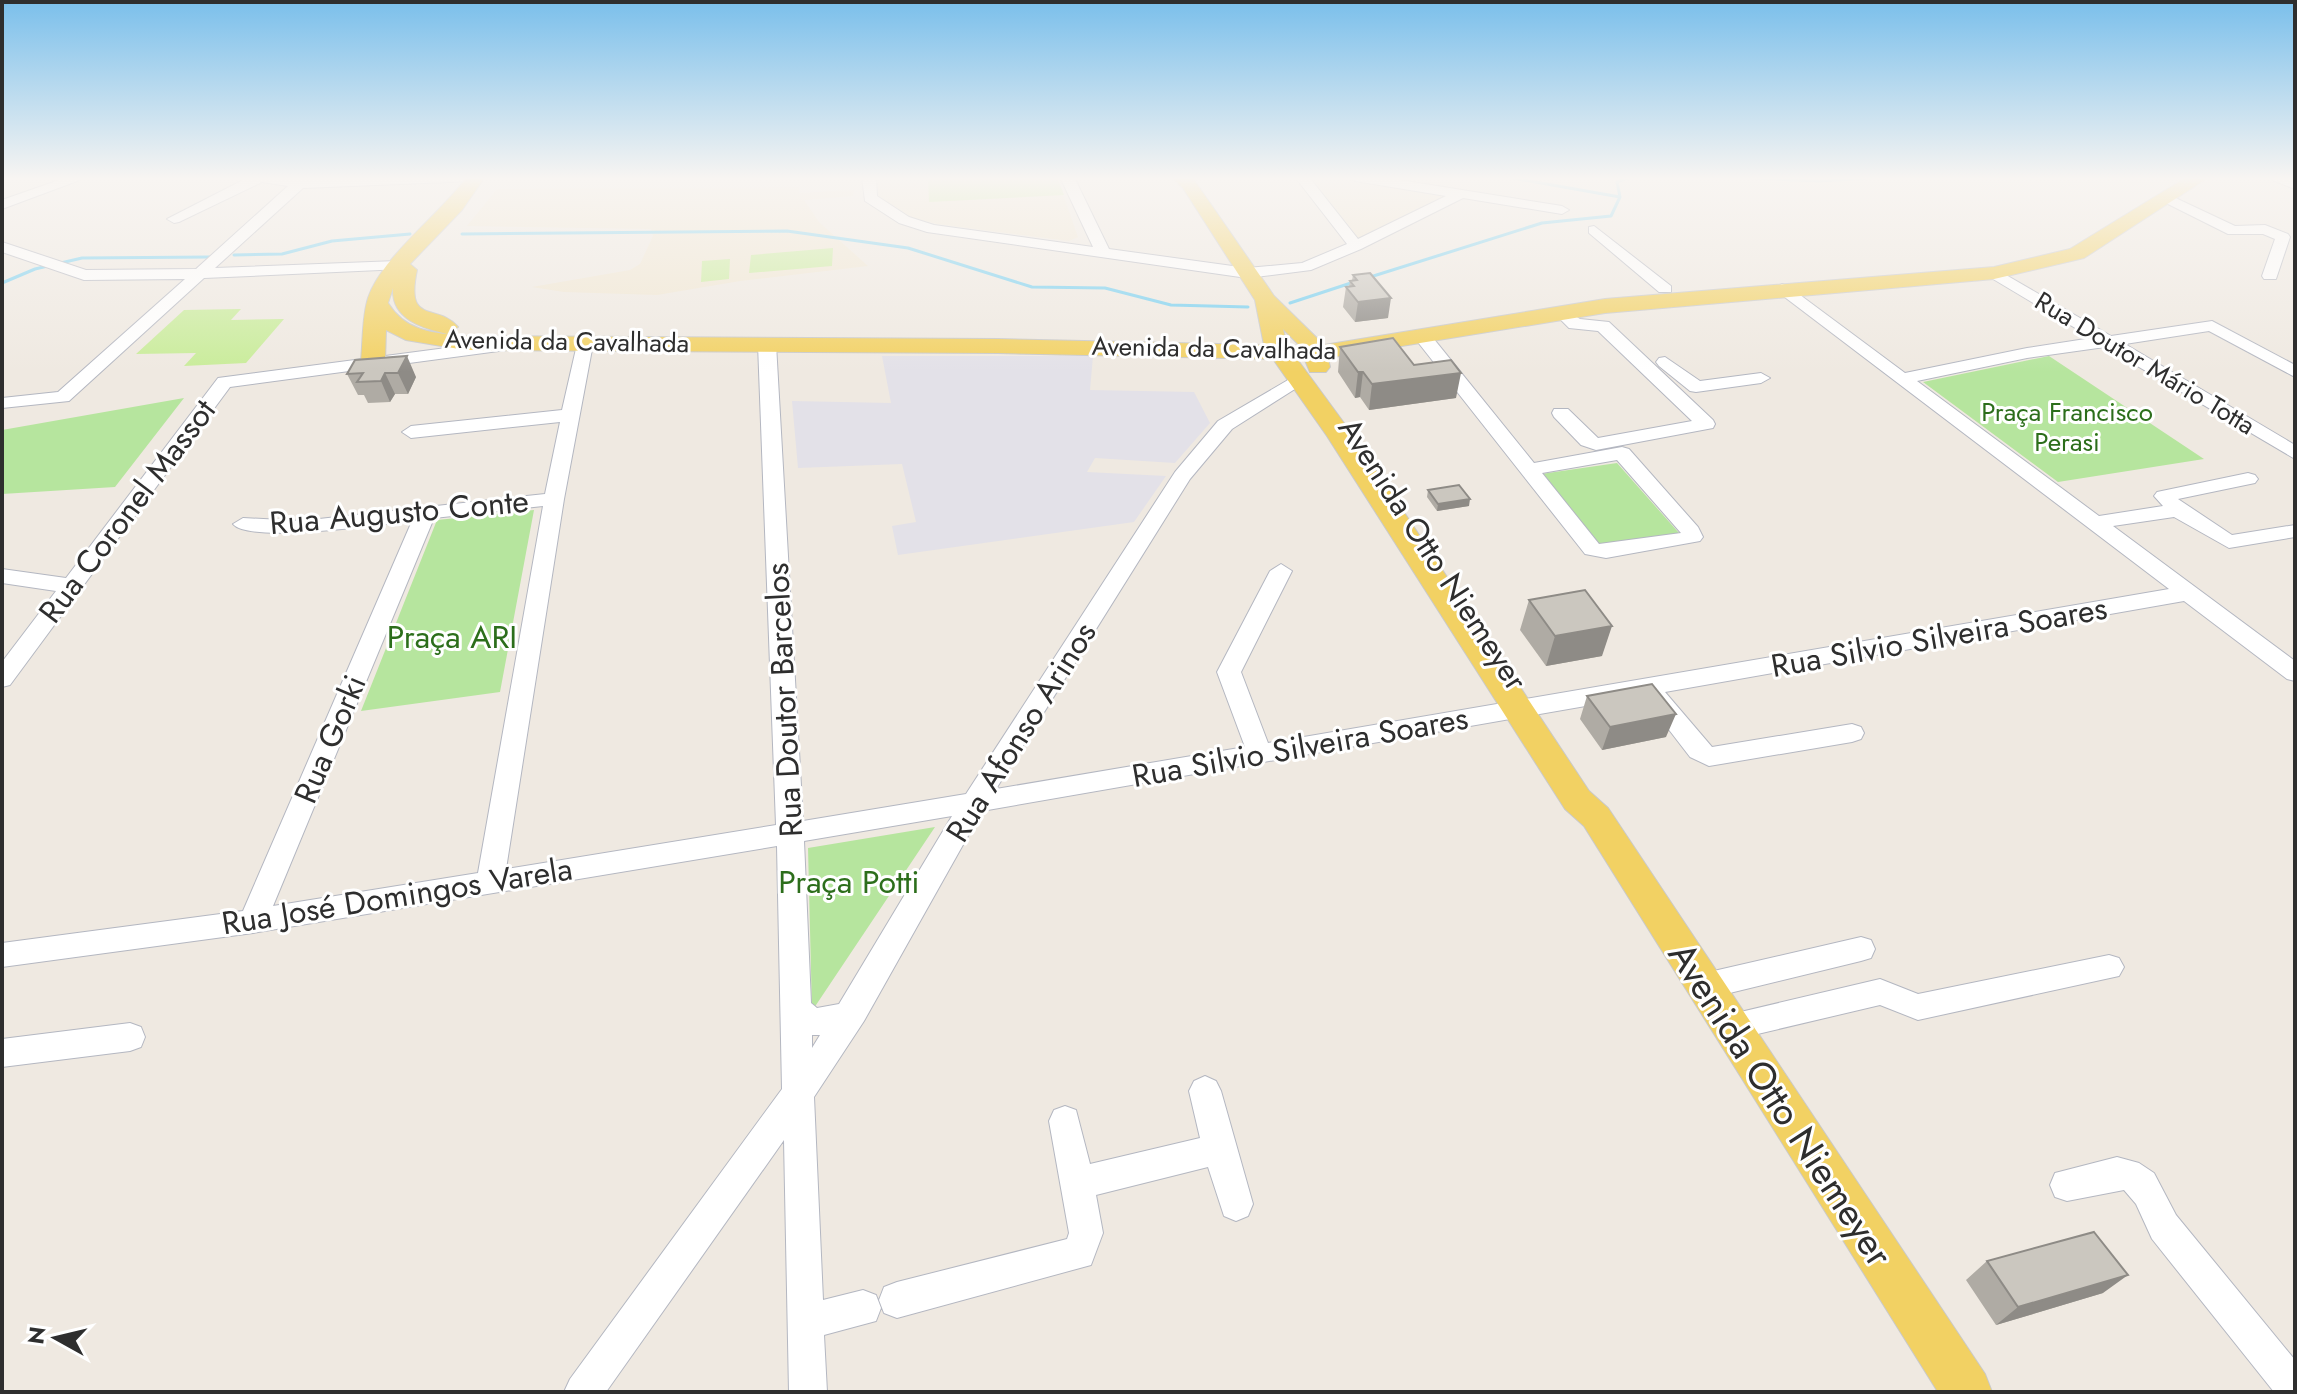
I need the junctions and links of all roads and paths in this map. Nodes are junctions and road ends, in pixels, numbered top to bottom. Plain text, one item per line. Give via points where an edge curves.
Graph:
1 (236, 242) edge
2 (420, 242) edge
3 (443, 242) edge
4 (1025, 242) edge
5 (1098, 242) edge
6 (1227, 242) edge
7 (1353, 242) edge
8 (1364, 242) edge
9 (1609, 242) edge
10 (2067, 242) edge
11 (2094, 242) edge
12 (2281, 242) edge
13 (1356, 246) junction
14 (2, 247) edge
15 (1103, 253) junction
16 (2034, 253) junction
17 (397, 266) junction
18 (1247, 273) junction
19 (1994, 273) junction
20 (201, 274) junction
21 (2270, 276) dead end
22 (1665, 289) junction
23 (1782, 289) junction
24 (403, 294) junction
25 (1266, 300) junction
26 (377, 303) junction
27 (1605, 306) junction
28 (1562, 313) junction
29 (826, 334) junction
30 (471, 337) junction
31 (1423, 337) junction
32 (2107, 341) junction
33 (584, 344) junction
34 (767, 344) junction
35 (507, 345) junction
36 (1276, 345) junction
37 (1310, 345) junction
38 (1349, 350) junction
39 (437, 356) junction
40 (373, 361) junction
41 (2295, 372) edge
42 (1761, 378) dead end
43 (1310, 379) junction
44 (1901, 379) junction
45 (2, 403) edge
46 (1561, 413) dead end
47 (570, 415) junction
48 (1699, 417) junction
49 (1604, 430) dead end
50 (411, 432) dead end
51 (1661, 447) dead end
52 (1622, 453) junction
53 (2295, 453) edge
54 (1529, 470) junction
55 (2248, 479) dead end
56 (554, 499) junction
57 (2178, 510) junction
58 (426, 513) junction
59 (2094, 523) junction
60 (243, 524) dead end
61 (2295, 531) edge
62 (1281, 571) dead end
63 (2, 576) edge
64 (72, 586) junction
65 (2188, 593) junction
66 (2295, 673) edge
67 (2, 679) edge
68 (1649, 687) junction
69 (1526, 708) junction
70 (1852, 733) dead end
71 (1260, 754) junction
72 (974, 803) junction
73 (790, 831) junction
74 (490, 882) junction
75 (253, 921) junction
76 (1861, 949) dead end
77 (2, 955) edge
78 (2109, 967) dead end
79 (1705, 986) junction
80 (794, 1007) junction
81 (853, 1012) junction
82 (1732, 1027) junction
83 (130, 1037) dead end
84 (2, 1053) edge
85 (1205, 1091) dead end
86 (797, 1097) junction
87 (1065, 1121) dead end
88 (1219, 1149) junction
89 (1076, 1183) junction
90 (2067, 1185) dead end
91 (1236, 1204) dead end
92 (805, 1322) junction
93 (2295, 1389) edge
94 (583, 1392) edge
95 (808, 1392) edge
96 (1967, 1392) edge

1 - 20 street
2 - 17 main road
3 - 24 main road
4 - 15 street
5 - 15 street
6 - 18 main road, Avenida Otto Niemeyer
7 - 13 street
8 - 13 street
9 - 22 street
10 - 16 main road, Avenida da Cavalhada
11 - 19 main road, Avenida da Cavalhada via 2077,254
12 - 21 street
13 - 18 street via 1305,267
14 - 20 street via 109,277
15 - 18 street
16 - 19 main road via 2000,263
16 - 22 main road, Avenida da Cavalhada via 1962,265
17 - 20 street
17 - 24 main road via 407,270
17 - 26 main road
18 - 25 main road, Avenida Otto Niemeyer
19 - 23 main road, Avenida da Cavalhada
19 - 32 street, Rua Doutor Mário Totta
20 - 45 street via 63,397
22 - 37 main road, Avenida da Cavalhada
23 - 27 main road, Avenida da Cavalhada
23 - 44 street
24 - 30 main road, Avenida da Cavalhada via 417,316
25 - 36 main road, Avenida Otto Niemeyer
25 - 37 main road, Avenida Otto Niemeyer
26 - 30 main road, Avenida da Cavalhada via 391,325 402,331
26 - 40 main road
27 - 28 main road, Avenida da Cavalhada
27 - 42 street via 1692,386
28 - 31 main road, Avenida da Cavalhada
28 - 48 street via 1575,324 1603,326
29 - 30 main road, Avenida da Cavalhada
29 - 34 main road
29 - 36 main road, Avenida da Cavalhada
30 - 35 main road, Avenida da Cavalhada
30 - 39 main road
31 - 38 main road, Avenida da Cavalhada
31 - 54 street
32 - 41 street via 2212,326
32 - 44 street
32 - 53 street, Rua Doutor Mário Totta
33 - 34 main road, Avenida da Cavalhada
33 - 35 main road, Avenida da Cavalhada
33 - 47 street
34 - 36 main road, Avenida da Cavalhada via 1227,349
34 - 73 street, Rua Doutor Barcelos
35 - 39 street
36 - 37 main road, Avenida da Cavalhada
36 - 43 main road, Avenida Otto Niemeyer
37 - 38 main road, Avenida da Cavalhada
37 - 43 main road, Avenida Otto Niemeyer
38 - 43 main road
39 - 40 street
40 - 64 street, Rua Coronel Massot via 224,382
43 - 69 main road, Avenida Otto Niemeyer
43 - 72 street, Rua Afonso Arinos via 1225,425 1182,476
44 - 59 street
46 - 48 street via 1596,444 1705,426
47 - 50 street
47 - 56 street
48 - 49 street
51 - 52 street
52 - 54 street
52 - 54 street via 1693,537 1596,551
55 - 57 street via 2164,496
56 - 58 street, Rua Augusto Conte
56 - 74 street
57 - 59 street
57 - 61 street via 2229,542
58 - 60 street, Rua Augusto Conte via 301,527
58 - 75 street, Rua Gorki
59 - 65 street
62 - 71 street via 1229,672
63 - 64 street
64 - 67 street, Rua Coronel Massot
65 - 66 street
65 - 68 street, Rua Silvio Silveira Soares
68 - 69 street, Rua Silvio Silveira Soares
68 - 70 street via 1709,757
69 - 71 street, Rua Silvio Silveira Soares
69 - 79 main road, Avenida Otto Niemeyer via 1577,800 1596,817
71 - 72 street, Rua Silvio Silveira Soares
72 - 73 street, Rua Silvio Silveira Soares
72 - 81 street, Rua Afonso Arinos
73 - 74 street, Rua José Domingos Varela
73 - 80 street, Rua Doutor Barcelos
74 - 75 street, Rua José Domingos Varela
75 - 77 street, Rua José Domingos Varela
76 - 79 street
78 - 82 street via 1918,1007 1880,992
79 - 82 main road, Avenida Otto Niemeyer
80 - 81 street via 811,1022
80 - 86 street, Rua Doutor Barcelos
81 - 86 street, Rua Afonso Arinos
82 - 96 main road, Avenida Otto Niemeyer
83 - 84 street
85 - 88 street
86 - 92 street, Rua Doutor Barcelos
86 - 94 street, Rua Afonso Arinos
87 - 89 street
88 - 89 street
88 - 91 street
89 - 92 street via 1086,1233 1079,1253
90 - 93 street via 2117,1173 2141,1183 2164,1227
92 - 95 street, Rua Doutor Barcelos

